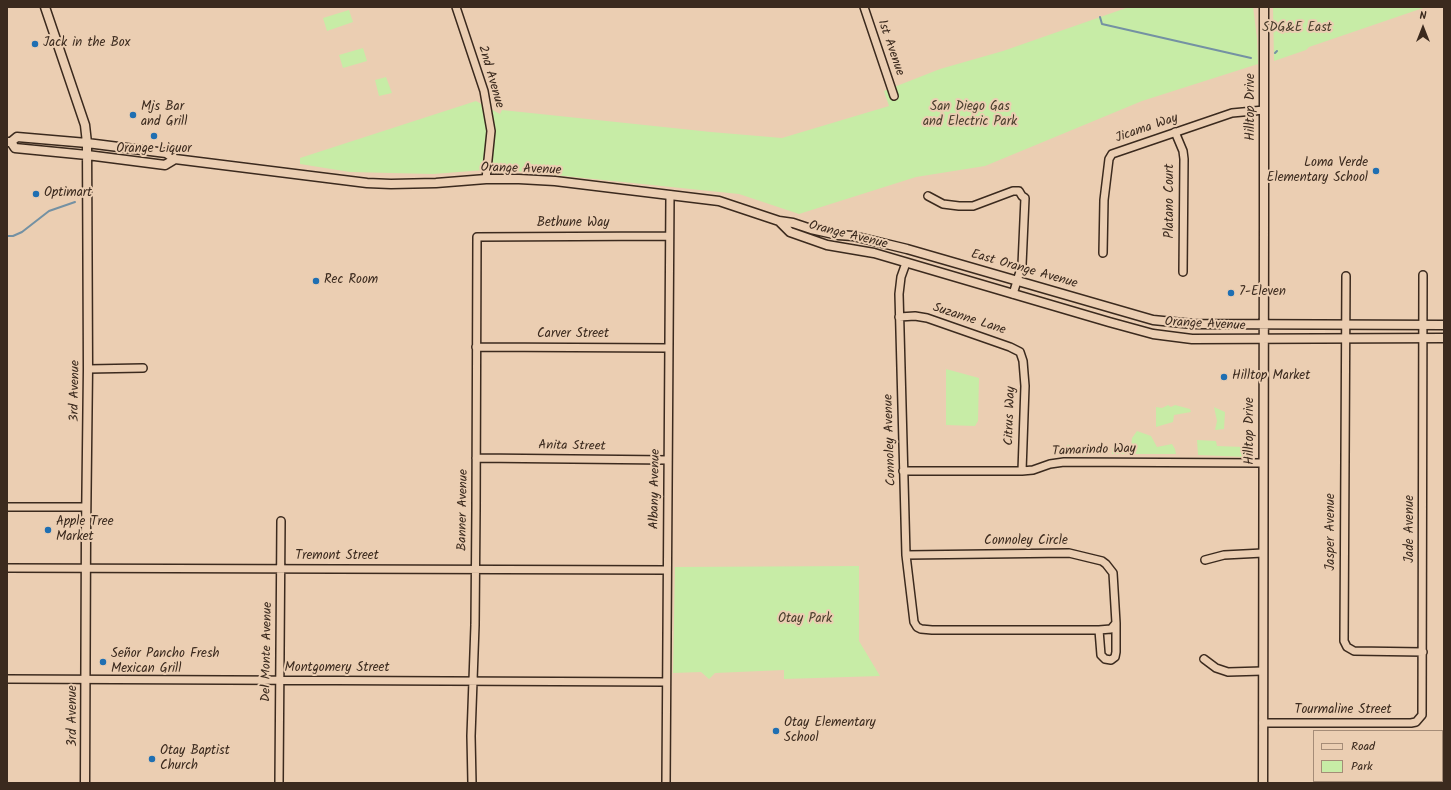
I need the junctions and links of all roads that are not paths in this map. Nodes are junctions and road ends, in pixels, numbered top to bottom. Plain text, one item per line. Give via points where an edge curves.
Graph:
1 (45, 7) edge
2 (456, 7) edge
3 (864, 7) edge
4 (1264, 7) edge
5 (894, 96) dead end
6 (1264, 110) junction
7 (1175, 132) junction
8 (9, 142) edge
9 (87, 143) junction
10 (87, 155) junction
11 (175, 159) junction
12 (486, 179) junction
13 (670, 195) junction
14 (928, 196) dead end
15 (779, 221) junction
16 (669, 236) junction
17 (477, 237) joint
18 (910, 250) junction
19 (1103, 253) dead end
20 (906, 263) junction
21 (1183, 272) dead end
22 (1423, 275) dead end
23 (1346, 276) dead end
24 (1018, 281) junction
25 (1013, 294) junction
26 (899, 317) junction
27 (1444, 325) edge
28 (1264, 326) junction
29 (1345, 326) junction
30 (1423, 326) junction
31 (1345, 338) junction
32 (1444, 338) edge
33 (1264, 339) junction
34 (1423, 339) junction
35 (476, 347) junction
36 (669, 348) junction
37 (1023, 361) joint
38 (88, 368) junction
39 (143, 368) dead end
40 (476, 458) junction
41 (668, 460) junction
42 (1263, 462) junction
43 (904, 471) junction
44 (1022, 471) junction
45 (7, 507) edge
46 (86, 507) junction
47 (281, 521) dead end
48 (1263, 553) junction
49 (906, 555) junction
50 (1205, 560) dead end
51 (7, 568) edge
52 (86, 569) junction
53 (281, 569) junction
54 (475, 569) junction
55 (667, 570) junction
56 (1116, 623) junction
57 (1099, 630) junction
58 (1423, 652) junction
59 (1204, 659) dead end
60 (1263, 671) junction
61 (7, 679) edge
62 (86, 680) junction
63 (279, 681) junction
64 (472, 681) junction
65 (666, 682) junction
66 (1421, 718) joint
67 (1263, 724) junction
68 (86, 783) edge
69 (279, 783) edge
70 (472, 783) edge
71 (666, 783) edge
72 (1263, 783) edge

1 - 9 main road, 3rd Avenue via 85,125
2 - 12 street, 2nd Avenue via 484,91 491,131
3 - 5 street, 1st Avenue
4 - 6 main road, Hilltop Drive
6 - 7 street, Jicama Way via 1232,113
6 - 28 main road, Hilltop Drive
7 - 19 street, Jicama Way via 1112,154 1109,159 1104,200
7 - 21 street, Platano Court via 1184,159
8 - 9 main road, Orange Avenue via 17,137
8 - 10 main road, Orange Avenue via 15,148
9 - 10 main road, 3rd Avenue
9 - 11 main road, Orange Avenue via 166,153
10 - 11 main road, Orange Avenue via 165,165
10 - 38 main road, 3rd Avenue
11 - 12 main road, Orange Avenue via 367,183 436,183
12 - 13 main road, Orange Avenue via 555,181
13 - 15 main road, Orange Avenue via 719,201
13 - 16 street, Albany Avenue
14 - 24 street via 943,204 973,206 1019,191 1025,198 1022,265
15 - 18 main road, East Orange Avenue
15 - 20 main road, Orange Avenue via 790,232 827,245 874,253
16 - 17 street, Bethune Way
16 - 36 street, Albany Avenue
17 - 35 street, Banner Avenue
18 - 20 main road
18 - 24 main road, East Orange Avenue
20 - 25 main road, Orange Avenue
20 - 26 street, Connoley Avenue via 899,294
22 - 30 street, Jade Avenue
23 - 29 street, Jasper Avenue
24 - 25 street
24 - 28 main road, East Orange Avenue via 1153,320
25 - 33 main road, Orange Avenue via 1153,334 1192,339
26 - 37 street, Suzanne Lane via 927,318 1010,346 1020,352
26 - 43 street, Connoley Avenue
27 - 30 main road, Orange Avenue
28 - 29 main road, Orange Avenue
28 - 33 main road, Hilltop Drive
29 - 30 main road, Orange Avenue
29 - 31 street, Jasper Avenue
30 - 34 street, Jade Avenue
31 - 33 main road, Orange Avenue
31 - 34 main road, Orange Avenue
31 - 58 street, Jasper Avenue via 1344,641 1347,647 1354,651
32 - 34 main road, Orange Avenue
33 - 42 main road, Hilltop Drive
34 - 58 street, Jade Avenue
35 - 36 street, Carver Street
35 - 40 street, Banner Avenue
36 - 41 street, Albany Avenue
37 - 44 street, Citrus Way via 1025,386
38 - 39 street
38 - 46 main road, 3rd Avenue
40 - 41 street, Anita Street
40 - 54 street, Banner Avenue
41 - 55 street, Albany Avenue
42 - 44 street, Tamarindo Way via 1064,462
42 - 48 main road, Hilltop Drive
43 - 44 street, Tamarindo Way
43 - 49 street, Connoley Avenue
45 - 46 street
46 - 52 main road, 3rd Avenue
47 - 53 street, Del Monte Avenue
48 - 50 street via 1224,555
48 - 60 main road, Hilltop Drive
49 - 56 street, Connoley Circle via 1069,553 1102,561 1113,573
49 - 57 street, Connoley Avenue via 912,616 917,627 922,630
51 - 52 street, Tremont Street
52 - 53 street, Tremont Street
52 - 62 main road, 3rd Avenue
53 - 54 street, Tremont Street
53 - 63 street, Del Monte Avenue
54 - 55 street, Tremont Street
54 - 64 street, Banner Avenue
55 - 65 street, Albany Avenue
56 - 57 street via 1111,629
56 - 57 street, Connoley Circle via 1116,652 1111,660 1104,659 1101,655
58 - 66 street, Jade Avenue
59 - 60 street via 1216,668 1228,672
60 - 67 main road, Hilltop Drive
61 - 62 street, Montgomery Street
62 - 63 street, Montgomery Street
62 - 68 main road, 3rd Avenue
63 - 64 street, Montgomery Street
63 - 69 street, Del Monte Avenue
64 - 65 street, Montgomery Street
64 - 70 street, Banner Avenue
65 - 71 street, Albany Avenue
66 - 67 street, Tourmaline Street via 1411,724
67 - 72 main road, Hilltop Drive

